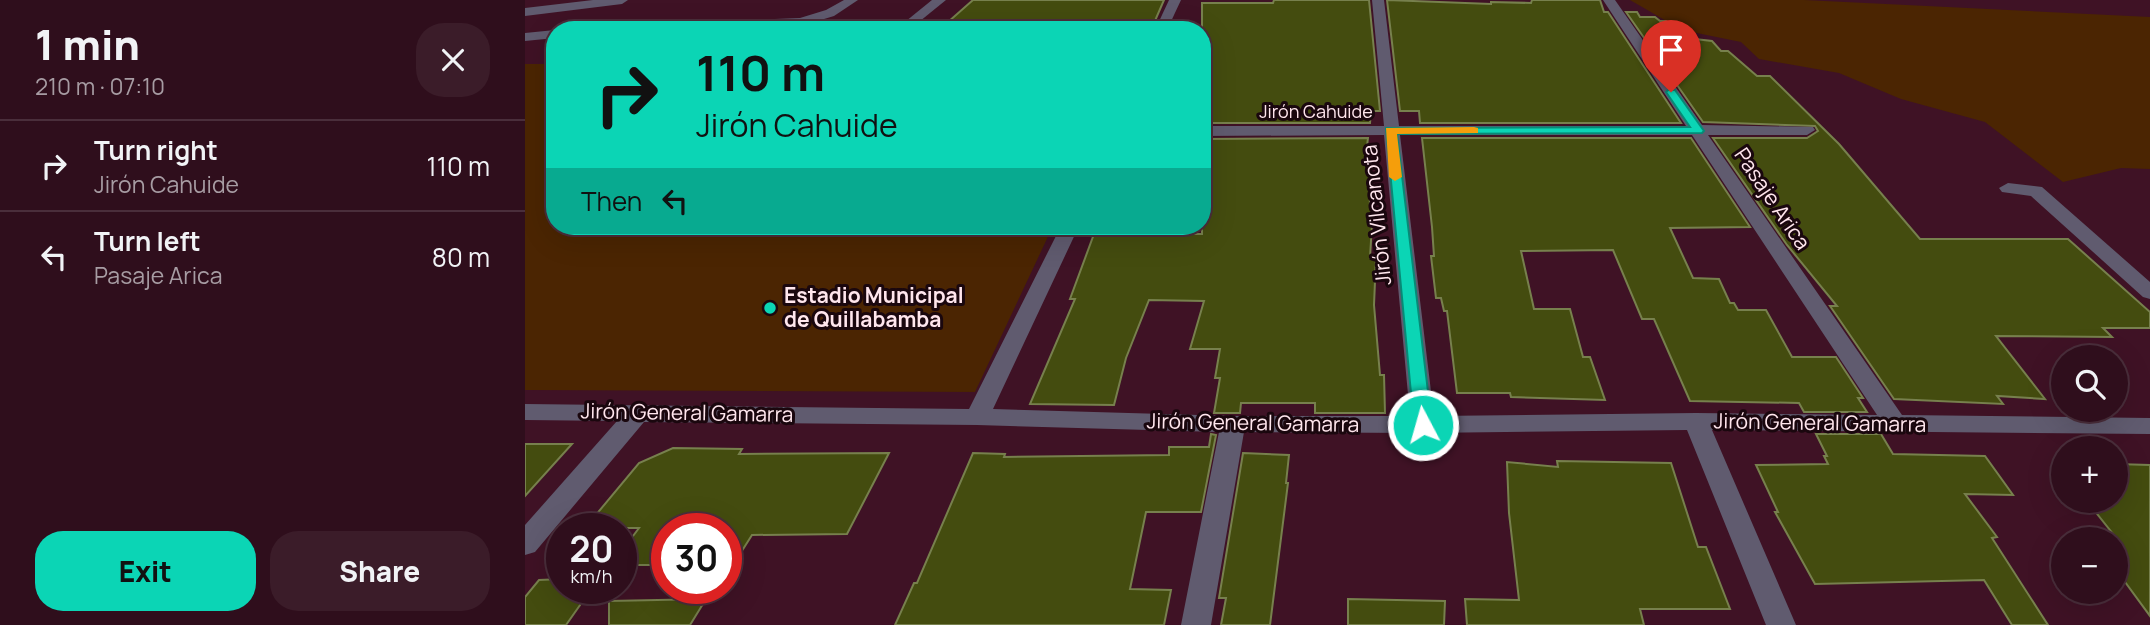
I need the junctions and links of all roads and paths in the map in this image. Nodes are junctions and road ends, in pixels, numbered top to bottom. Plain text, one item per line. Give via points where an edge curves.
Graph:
1 (622, 0) edge
2 (852, 0) edge
3 (940, 0) edge
4 (1175, 0) edge
5 (1378, 0) edge
6 (1609, 0) edge
7 (525, 12) edge
8 (804, 21) edge
9 (913, 21) edge
10 (1165, 21) edge
11 (546, 35) edge
12 (525, 37) edge
13 (1807, 130) dead end
14 (1211, 131) edge
15 (1390, 131) junction
16 (1698, 131) junction
17 (2008, 188) dead end
18 (1066, 235) edge
19 (2150, 293) edge
20 (525, 412) edge
21 (639, 412) junction
22 (977, 417) junction
23 (1696, 421) junction
24 (1233, 424) junction
25 (1896, 424) junction
26 (1423, 425) junction
27 (2150, 426) edge
28 (525, 544) edge
29 (1196, 625) edge
30 (1781, 625) edge

1 - 7 street
2 - 8 street
3 - 9 street
4 - 10 street
5 - 15 street, Jirón Vilcanota
6 - 16 street, Pasaje Arica
11 - 12 street
13 - 16 street, Jirón Cahuide
14 - 15 street, Jirón Cahuide
15 - 16 street, Jirón Cahuide
15 - 26 street, Jirón Vilcanota
16 - 25 street, Pasaje Arica
17 - 19 street via 2036,191
18 - 22 street
20 - 21 street, Jirón General Gamarra
21 - 22 street, Jirón General Gamarra
21 - 28 street
22 - 24 street, Jirón General Gamarra
23 - 25 street, Jirón General Gamarra
23 - 26 street, Jirón General Gamarra
23 - 30 street
24 - 26 street, Jirón General Gamarra
24 - 29 street
25 - 27 street, Jirón General Gamarra

